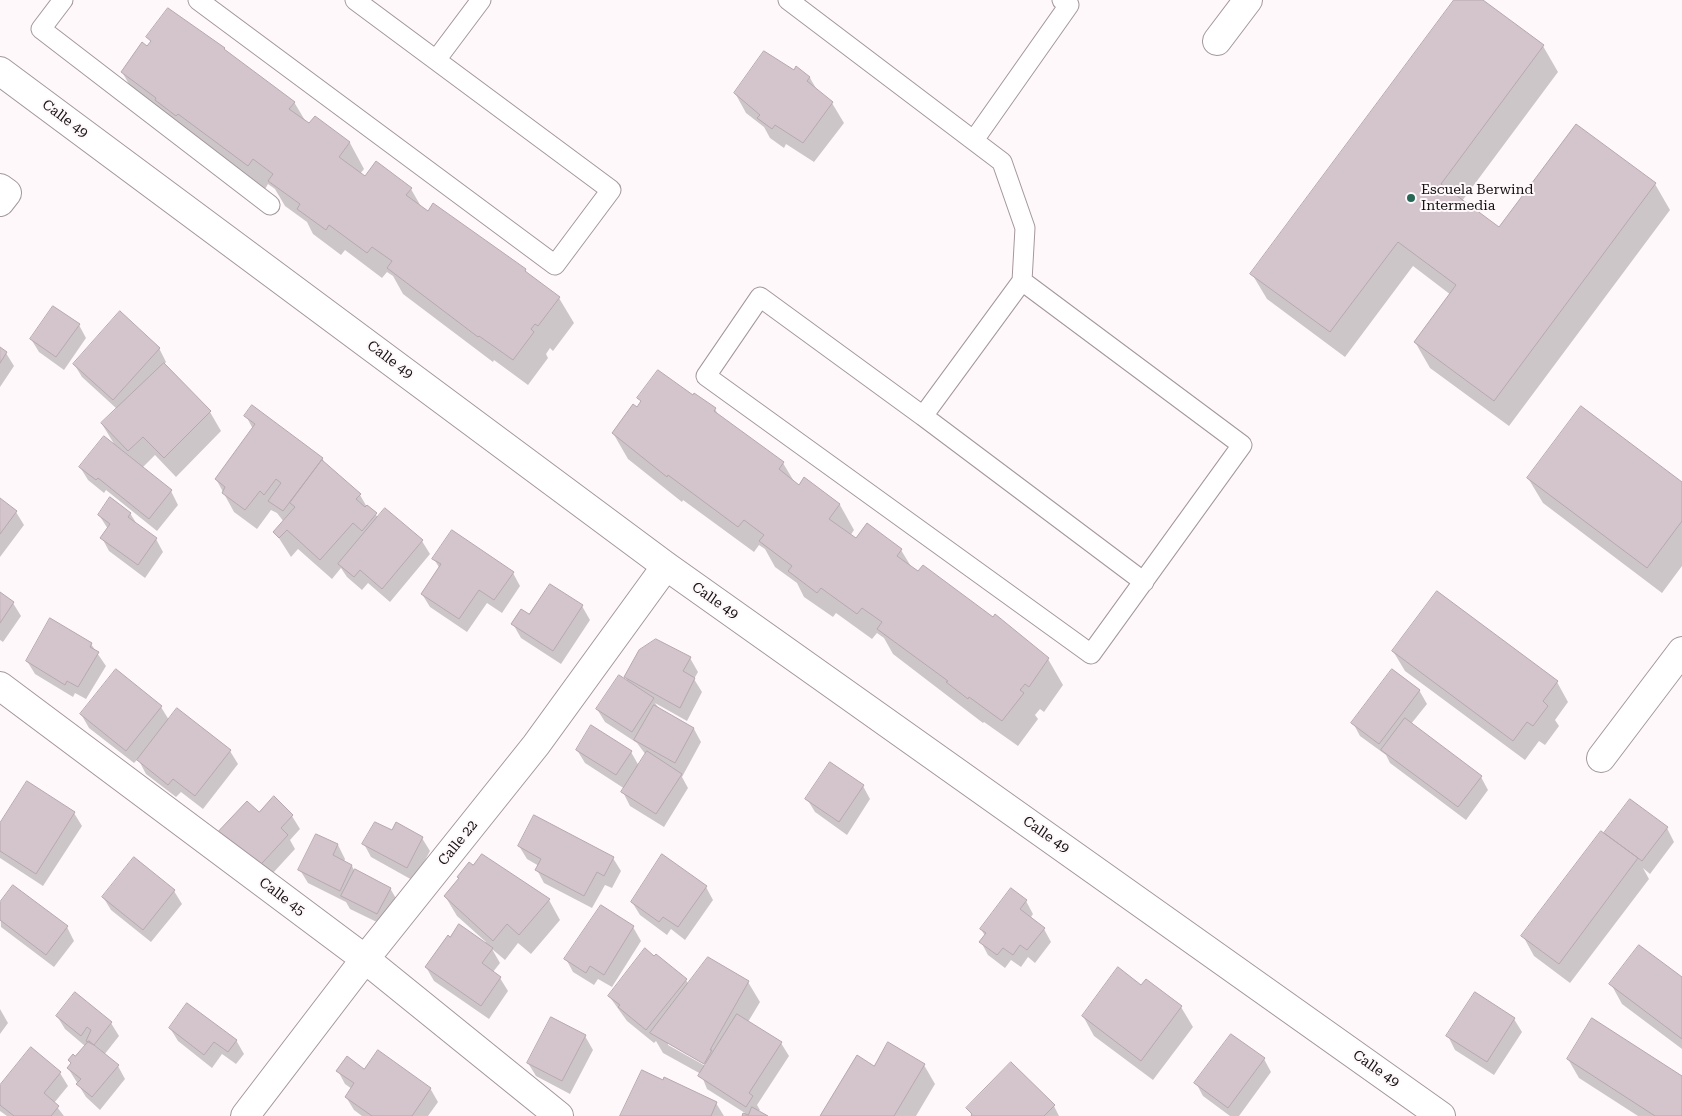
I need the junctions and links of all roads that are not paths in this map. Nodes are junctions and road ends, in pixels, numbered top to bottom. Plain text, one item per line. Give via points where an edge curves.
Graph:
1 (63, 0) edge
2 (198, 0) edge
3 (355, 0) edge
4 (481, 0) edge
5 (788, 0) edge
6 (1062, 0) edge
7 (1248, 0) edge
8 (1217, 41) dead end
9 (436, 60) junction
10 (0, 70) edge
11 (974, 140) junction
12 (270, 205) dead end
13 (1022, 281) junction
14 (923, 416) junction
15 (666, 566) junction
16 (1144, 582) junction
17 (1682, 651) edge
18 (0, 686) edge
19 (1601, 758) dead end
20 (365, 959) junction
21 (245, 1116) edge
22 (559, 1116) edge
23 (1442, 1116) edge

1 - 12 lane via 41,29
2 - 9 lane via 555,266 610,190
3 - 9 lane
4 - 9 lane
5 - 11 lane
6 - 11 lane via 1069,5
7 - 8 street
10 - 15 street, Calle 49
11 - 13 lane via 1002,162 1025,228
13 - 14 lane
13 - 16 lane via 1242,445
14 - 16 lane
14 - 16 lane via 760,297 706,376 1091,654
15 - 20 street, Calle 22 via 536,745
15 - 23 street, Calle 49
17 - 19 street
18 - 20 street, Calle 45
20 - 21 street, Calle 22
20 - 22 street, Calle 45

